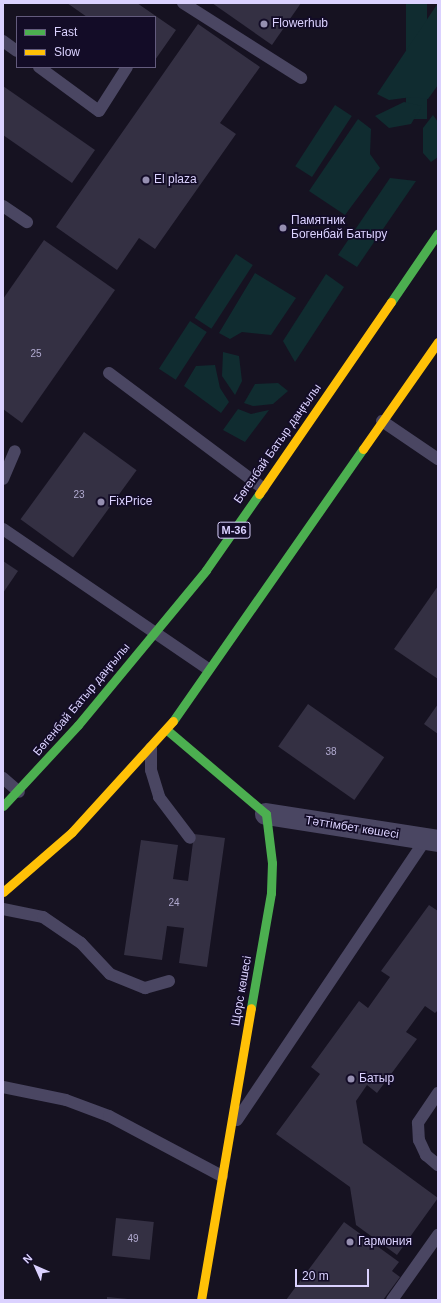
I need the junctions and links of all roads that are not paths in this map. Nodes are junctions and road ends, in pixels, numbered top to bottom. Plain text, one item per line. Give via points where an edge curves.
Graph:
1 (183, 3) edge
2 (3, 41) edge
3 (16, 50) edge
4 (40, 68) edge
5 (126, 68) edge
6 (301, 78) dead end
7 (3, 206) edge
8 (27, 222) dead end
9 (438, 233) edge
10 (438, 342) edge
11 (109, 373) dead end
12 (382, 421) junction
13 (15, 451) dead end
14 (438, 459) edge
15 (3, 479) edge
16 (263, 488) junction
17 (3, 529) edge
18 (155, 632) junction
19 (208, 669) junction
20 (167, 730) junction
21 (151, 748) junction
22 (3, 778) edge
23 (19, 792) junction
24 (3, 806) edge
25 (266, 814) junction
26 (190, 838) dead end
27 (431, 840) edge
28 (3, 892) edge
29 (3, 909) edge
30 (169, 981) dead end
31 (3, 1078) edge
32 (3, 1087) edge
33 (16, 1087) junction
34 (438, 1093) edge
35 (230, 1130) junction
36 (438, 1165) edge
37 (222, 1176) junction
38 (438, 1235) edge
39 (201, 1300) edge
40 (392, 1300) edge

1 - 6 lane
2 - 3 lane
4 - 5 lane via 99,110
7 - 8 lane
9 - 16 main road, Бөгенбай Батыр даңғылы / M-36
10 - 12 main road
11 - 16 lane
12 - 14 lane
12 - 19 main road
13 - 15 lane
16 - 18 main road, Бөгенбай Батыр даңғылы / M-36 via 206,570
17 - 18 lane
18 - 19 lane
18 - 23 main road, Бөгенбай Батыр даңғылы / M-36
19 - 20 main road
20 - 21 main road
20 - 25 main road
21 - 26 lane via 151,770 159,797
21 - 28 main road via 72,832
22 - 23 lane
23 - 24 main road, Бөгенбай Батыр даңғылы / M-36
25 - 27 street, Тәттімбет көшесі
25 - 35 main road, Щорс көшесі via 271,893
27 - 35 lane
29 - 30 lane via 43,917 81,943 110,974 145,988
31 - 33 lane
32 - 33 lane
33 - 37 lane via 109,1116
34 - 36 lane via 418,1123 419,1140 426,1155
35 - 37 main road, Щорс көшесі
37 - 39 main road, Щорс көшесі
38 - 40 lane

